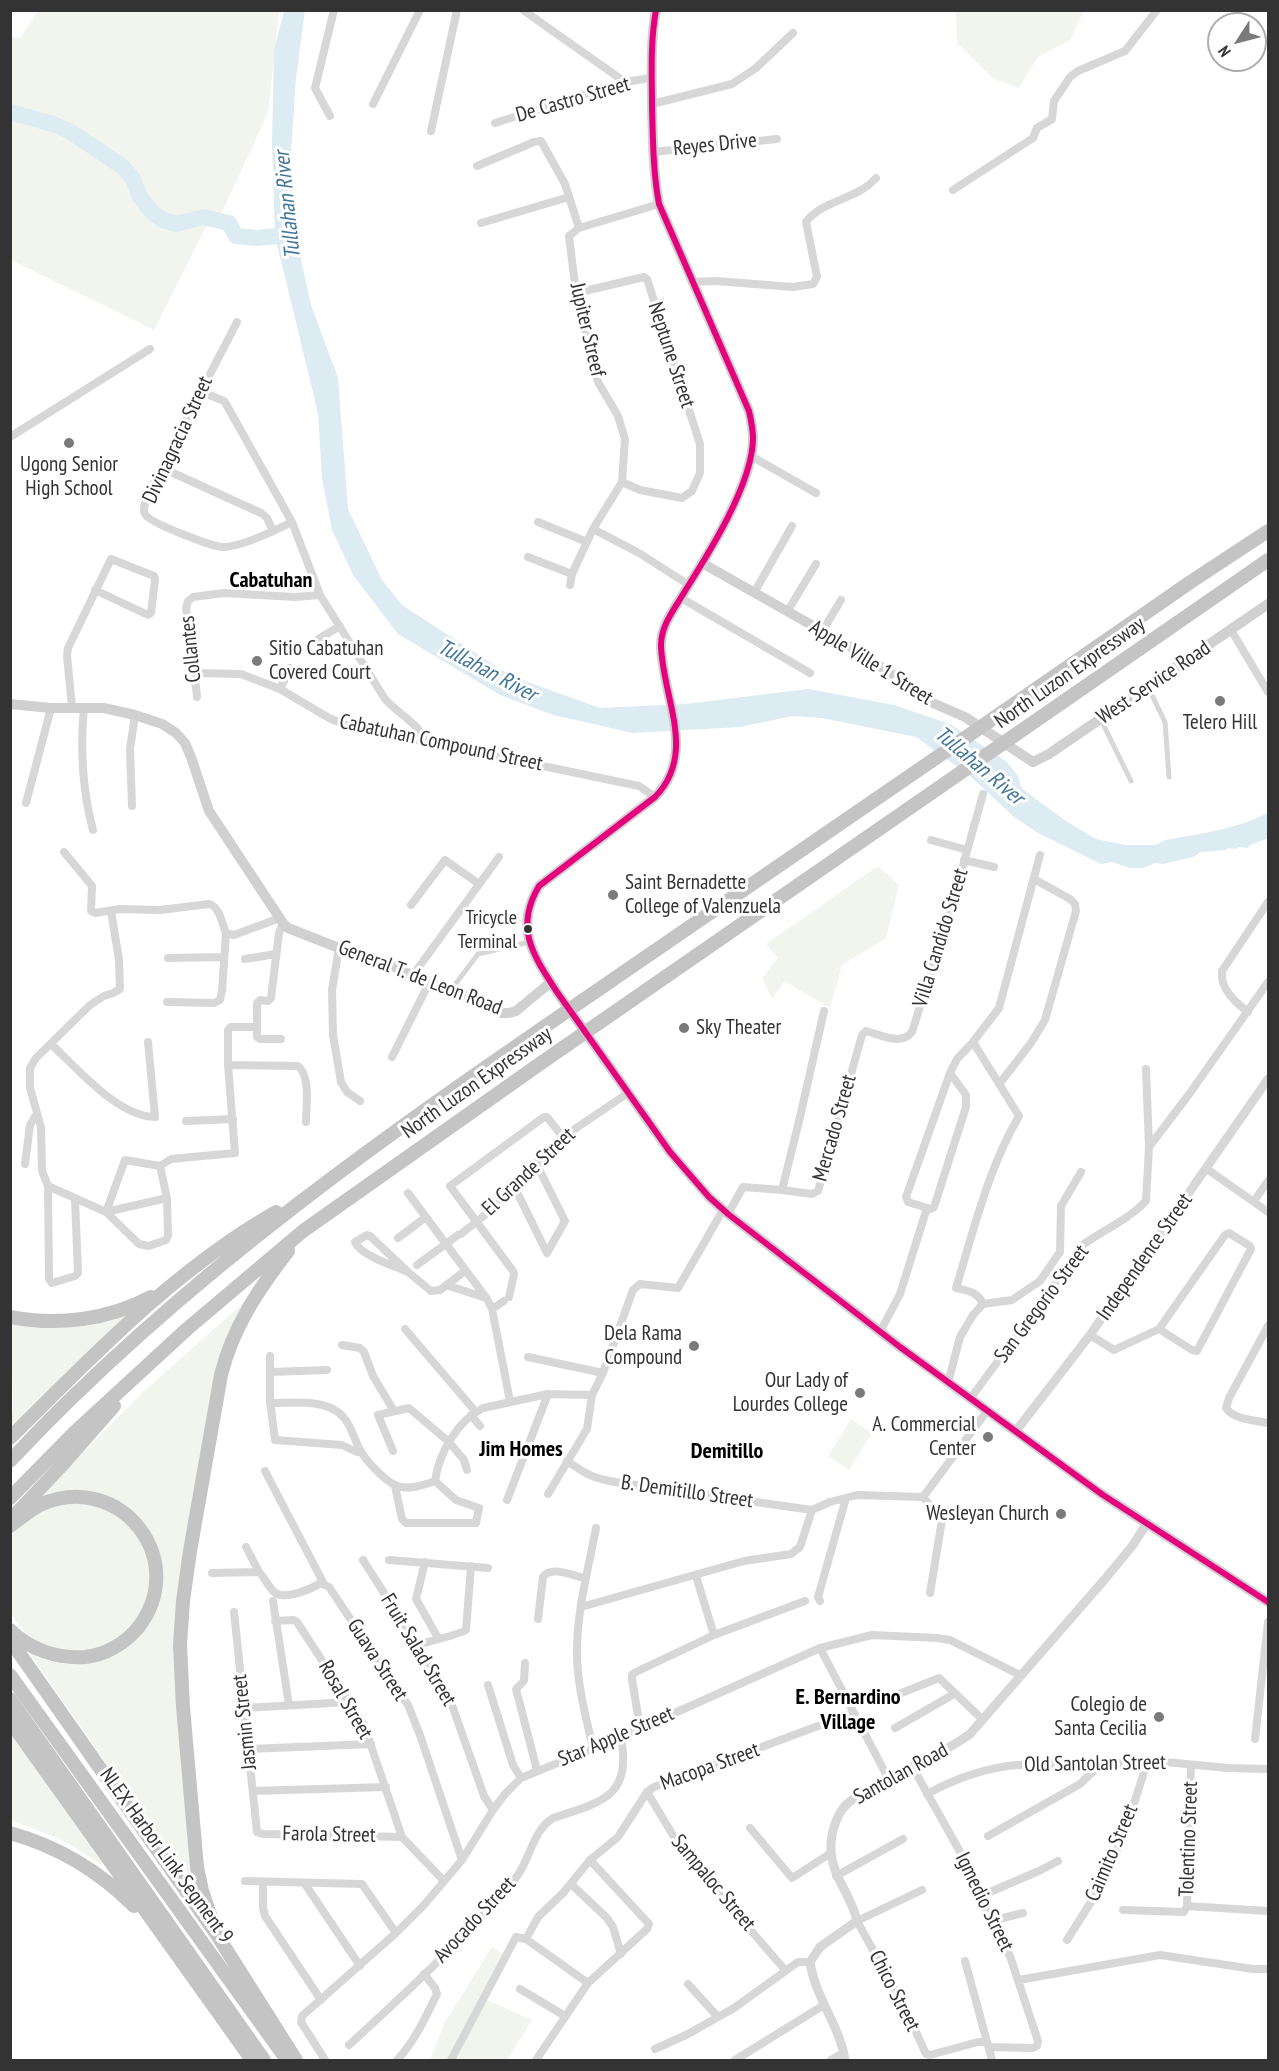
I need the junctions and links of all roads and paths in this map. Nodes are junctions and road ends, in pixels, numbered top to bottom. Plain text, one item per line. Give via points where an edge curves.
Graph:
1 (334, 10) edge
2 (420, 10) edge
3 (457, 10) edge
4 (523, 10) edge
5 (656, 10) edge
6 (1157, 10) edge
7 (793, 33) dead end
8 (651, 78) junction
9 (625, 82) junction
10 (373, 104) dead end
11 (652, 104) junction
12 (330, 116) dead end
13 (495, 123) dead end
14 (431, 131) dead end
15 (777, 139) dead end
16 (653, 152) junction
17 (477, 166) dead end
18 (876, 178) dead end
19 (953, 190) dead end
20 (569, 197) junction
21 (659, 204) junction
22 (481, 223) dead end
23 (579, 228) junction
24 (693, 282) junction
25 (576, 293) junction
26 (237, 322) dead end
27 (150, 350) dead end
28 (202, 392) junction
29 (10, 437) edge
30 (751, 456) junction
31 (162, 468) junction
32 (622, 482) junction
33 (816, 493) dead end
34 (292, 522) junction
35 (537, 522) dead end
36 (792, 526) dead end
37 (593, 529) junction
38 (273, 531) junction
39 (1269, 531) edge
40 (586, 542) junction
41 (528, 557) dead end
42 (1269, 560) edge
43 (702, 563) junction
44 (816, 564) dead end
45 (572, 574) junction
46 (570, 585) dead end
47 (689, 585) junction
48 (95, 590) junction
49 (754, 593) junction
50 (320, 595) junction
51 (681, 597) junction
52 (841, 600) dead end
53 (1269, 604) edge
54 (787, 612) junction
55 (340, 626) junction
56 (1231, 630) junction
57 (822, 632) junction
58 (317, 640) dead end
59 (290, 668) dead end
60 (196, 673) junction
61 (810, 673) dead end
62 (1148, 687) junction
63 (280, 689) junction
64 (1269, 692) edge
65 (197, 697) dead end
66 (10, 704) edge
67 (72, 707) junction
68 (84, 707) junction
69 (51, 708) junction
70 (135, 715) junction
71 (1101, 720) junction
72 (424, 739) junction
73 (1038, 761) joint
74 (1169, 777) dead end
75 (1131, 782) dead end
76 (983, 794) dead end
77 (655, 797) junction
78 (26, 803) dead end
79 (132, 806) dead end
80 (93, 830) dead end
81 (931, 840) dead end
82 (967, 850) junction
83 (64, 852) dead end
84 (1040, 855) dead end
85 (499, 856) dead end
86 (964, 860) junction
87 (994, 867) dead end
88 (1034, 879) junction
89 (479, 884) junction
90 (1269, 902) edge
91 (411, 905) dead end
92 (111, 911) junction
93 (281, 920) junction
94 (226, 933) junction
95 (529, 942) junction
96 (339, 948) junction
97 (276, 954) junction
98 (224, 957) junction
99 (168, 958) dead end
100 (245, 959) dead end
101 (413, 975) junction
102 (1269, 982) edge
103 (429, 983) junction
104 (554, 987) junction
105 (451, 990) junction
106 (167, 1002) dead end
107 (824, 1011) dead end
108 (1248, 1012) junction
109 (256, 1027) junction
110 (864, 1032) joint
111 (281, 1039) dead end
112 (148, 1042) dead end
113 (973, 1042) junction
114 (51, 1044) junction
115 (392, 1056) dead end
116 (228, 1065) junction
117 (1146, 1069) dead end
118 (950, 1073) junction
119 (1269, 1079) edge
120 (1000, 1083) junction
121 (628, 1093) junction
122 (360, 1101) dead end
123 (36, 1115) junction
124 (233, 1119) junction
125 (186, 1121) dead end
126 (306, 1122) dead end
127 (562, 1137) junction
128 (1149, 1147) junction
129 (536, 1162) junction
130 (25, 1164) dead end
131 (160, 1166) junction
132 (1207, 1169) junction
133 (1081, 1172) dead end
134 (1269, 1180) edge
135 (48, 1186) junction
136 (515, 1188) junction
137 (782, 1190) junction
138 (408, 1193) dead end
139 (309, 1194) junction
140 (167, 1198) junction
141 (75, 1199) junction
142 (1254, 1201) junction
143 (927, 1208) junction
144 (106, 1212) junction
145 (725, 1212) junction
146 (1269, 1212) edge
147 (426, 1217) junction
148 (476, 1222) junction
149 (303, 1232) junction
150 (398, 1238) dead end
151 (446, 1244) junction
152 (417, 1265) dead end
153 (465, 1271) junction
154 (408, 1272) junction
155 (446, 1285) junction
156 (166, 1289) junction
157 (488, 1299) junction
158 (983, 1304) junction
159 (492, 1309) junction
160 (10, 1317) edge
161 (1269, 1326) edge
162 (405, 1329) dead end
163 (1159, 1329) junction
164 (880, 1332) junction
165 (1090, 1335) junction
166 (342, 1346) dead end
167 (270, 1356) dead end
168 (528, 1357) dead end
169 (148, 1366) junction
170 (327, 1370) dead end
171 (270, 1372) junction
172 (603, 1373) junction
173 (948, 1383) junction
174 (548, 1394) junction
175 (592, 1395) junction
176 (970, 1399) junction
177 (510, 1401) junction
178 (270, 1403) junction
179 (394, 1411) junction
180 (987, 1412) junction
181 (473, 1413) junction
182 (1269, 1423) edge
183 (480, 1426) dead end
184 (1016, 1431) junction
185 (10, 1438) edge
186 (449, 1442) junction
187 (361, 1451) junction
188 (393, 1451) dead end
189 (10, 1461) edge
190 (567, 1461) junction
191 (467, 1470) dead end
192 (265, 1471) dead end
193 (435, 1481) junction
194 (395, 1486) junction
195 (548, 1494) dead end
196 (10, 1497) edge
197 (923, 1497) junction
198 (846, 1498) junction
199 (507, 1500) dead end
200 (812, 1510) junction
201 (10, 1520) edge
202 (1146, 1523) junction
203 (10, 1526) edge
204 (596, 1528) dead end
205 (246, 1547) dead end
206 (363, 1560) dead end
207 (389, 1560) dead end
208 (425, 1562) junction
209 (471, 1566) junction
210 (488, 1568) dead end
211 (258, 1572) junction
212 (212, 1573) dead end
213 (696, 1576) junction
214 (585, 1578) junction
215 (324, 1584) junction
216 (930, 1593) dead end
217 (273, 1601) dead end
218 (805, 1601) dead end
219 (820, 1601) dead end
220 (1269, 1602) edge
221 (581, 1607) junction
222 (234, 1612) dead end
223 (538, 1619) dead end
224 (275, 1620) junction
225 (1269, 1622) edge
226 (10, 1630) edge
227 (714, 1635) junction
228 (438, 1638) junction
229 (10, 1640) edge
230 (417, 1645) junction
231 (820, 1648) junction
232 (525, 1663) dead end
233 (10, 1675) edge
234 (1020, 1675) junction
235 (488, 1685) dead end
236 (954, 1694) junction
237 (10, 1699) edge
238 (884, 1700) dead end
239 (349, 1702) junction
240 (289, 1705) junction
241 (244, 1708) junction
242 (854, 1713) junction
243 (983, 1720) junction
244 (10, 1721) edge
245 (640, 1728) junction
246 (895, 1728) dead end
247 (621, 1737) junction
248 (1255, 1739) dead end
249 (371, 1744) junction
250 (592, 1748) junction
251 (249, 1749) junction
252 (1103, 1762) junction
253 (1147, 1762) junction
254 (1191, 1765) junction
255 (912, 1766) junction
256 (1269, 1769) edge
257 (537, 1770) junction
258 (521, 1778) junction
259 (888, 1778) junction
260 (386, 1787) junction
261 (253, 1791) junction
262 (647, 1792) junction
263 (927, 1794) junction
264 (493, 1810) junction
265 (750, 1828) dead end
266 (257, 1832) joint
267 (10, 1833) edge
268 (988, 1836) dead end
269 (402, 1837) junction
270 (903, 1839) dead end
271 (831, 1853) junction
272 (462, 1860) junction
273 (590, 1860) junction
274 (1058, 1861) dead end
275 (836, 1876) junction
276 (245, 1881) dead end
277 (444, 1881) junction
278 (263, 1882) junction
279 (305, 1884) junction
280 (571, 1884) junction
281 (922, 1890) dead end
282 (981, 1896) junction
283 (1185, 1909) junction
284 (1123, 1910) dead end
285 (1269, 1911) edge
286 (1023, 1913) dead end
287 (856, 1921) junction
288 (991, 1921) junction
289 (158, 1929) junction
290 (396, 1933) junction
291 (217, 1935) junction
292 (526, 1940) junction
293 (1067, 1940) dead end
294 (621, 1954) junction
295 (965, 1961) dead end
296 (810, 1962) junction
297 (360, 1966) junction
298 (1269, 1969) edge
299 (785, 1970) junction
300 (424, 1974) junction
301 (1019, 1980) junction
302 (588, 1983) junction
303 (688, 1984) dead end
304 (520, 1989) dead end
305 (321, 2000) junction
306 (824, 2005) junction
307 (565, 2016) junction
308 (718, 2017) junction
309 (987, 2044) junction
310 (349, 2045) dead end
311 (656, 2049) dead end
312 (844, 2057) edge
313 (252, 2061) edge
314 (264, 2061) edge
315 (286, 2061) edge
316 (296, 2061) edge
317 (325, 2061) edge
318 (396, 2061) edge
319 (451, 2061) edge
320 (536, 2061) edge
321 (735, 2061) edge
322 (831, 2061) edge
323 (992, 2061) edge

1 - 12 street via 315,88
2 - 10 street
3 - 14 street
4 - 9 street
5 - 8 main road
6 - 19 street via 1125,51 1070,77 1054,101 1052,119 1037,128 1033,138
7 - 11 street via 756,68 732,84
8 - 9 street, De Castro Street
8 - 11 main road
9 - 13 street, De Castro Street
11 - 16 main road
15 - 16 street, Reyes Drive
16 - 21 main road
17 - 20 street via 539,140
18 - 24 street via 846,199 818,210 806,222 817,277 813,284 793,287
20 - 22 street
20 - 23 street
21 - 23 street
21 - 24 main road
23 - 25 street, Jupiter Streef via 569,236
24 - 30 main road via 748,411 753,439
25 - 32 street, Jupiter Streef via 598,382 618,416 625,439
25 - 32 street, Neptune Street via 647,279 700,444 700,474 692,491 682,498 640,490
26 - 28 street, Divinagracia Street
27 - 29 street
28 - 31 street, Divinagracia Street
28 - 34 street via 224,401
30 - 33 street
30 - 43 main road via 734,505
31 - 38 street via 261,513
31 - 38 street, Divinagracia Street via 144,507 150,519 222,547
32 - 37 street, Jupiter Streef
34 - 38 street, Divinagracia Street
34 - 50 street
35 - 40 street
36 - 49 street
37 - 40 street, Jupiter Streef
37 - 47 street
39 - 139 highway, North Luzon Expressway via 527,1038
40 - 45 street, Jupiter Streef
41 - 45 street
42 - 149 highway, North Luzon Expressway
43 - 47 main road
43 - 49 main road, Apple Ville 1 Street
44 - 54 street
45 - 46 street, Jupiter Streef
47 - 51 main road
48 - 48 street via 144,614 151,613 154,576 111,559
48 - 67 street via 68,648
49 - 54 main road, Apple Ville 1 Street
50 - 55 street
50 - 60 street, Collantes via 224,593 193,597 186,608
51 - 61 street
51 - 77 main road via 662,635 677,738 675,762
52 - 57 street
53 - 56 main road, West Service Road
54 - 57 main road, Apple Ville 1 Street
55 - 58 street
55 - 72 street via 385,699 418,728
56 - 62 main road, West Service Road
56 - 64 street
57 - 73 main road, Apple Ville 1 Street via 861,653 919,697 965,717 1026,759
59 - 63 street
60 - 63 street, Cabatuhan Compound Street via 241,674
60 - 65 street, Collantes
62 - 71 main road, West Service Road
62 - 74 street via 1165,722
63 - 72 street, Cabatuhan Compound Street via 338,722
66 - 69 main road
67 - 68 main road
67 - 69 main road
68 - 70 main road
68 - 80 street via 82,772
69 - 78 street
70 - 79 street via 130,749
70 - 93 main road via 162,724 184,742 210,811
71 - 73 main road, West Service Road
71 - 75 street
72 - 77 street, Cabatuhan Compound Street via 639,786
76 - 82 street, Villa Candido Street
77 - 95 main road via 539,886 526,914
81 - 82 street
82 - 86 street, Villa Candido Street
83 - 92 street via 92,886 91,911
84 - 88 street
85 - 89 street
86 - 87 street
86 - 110 street, Villa Candido Street via 912,1032 897,1039
88 - 113 street via 999,1008
88 - 120 street via 1070,899 1076,911 1045,1020
89 - 91 street via 445,860
89 - 101 street
90 - 108 street via 1222,971 1221,979 1228,993
92 - 94 street via 209,904 217,910
92 - 114 street via 120,989 90,1005
93 - 94 street via 234,935
93 - 96 main road, General T. de Leon Road via 296,931
93 - 97 street
94 - 98 street
95 - 104 main road
95 - 105 street via 478,954
96 - 101 main road, General T. de Leon Road
96 - 122 street via 332,990 333,1035 341,1082
97 - 100 street
97 - 109 street via 271,998 257,1003
98 - 99 street
98 - 106 street via 220,1000
101 - 103 main road, General T. de Leon Road
102 - 108 street
103 - 105 main road, General T. de Leon Road
103 - 115 street
104 - 105 main road, General T. de Leon Road via 509,1013
104 - 121 main road
107 - 137 street
108 - 128 street
109 - 111 street via 260,1039
109 - 116 street via 228,1028
110 - 137 street, Mercado Street via 818,1191 812,1194
112 - 114 street via 155,1117 145,1117 117,1104
113 - 118 street
113 - 120 street
114 - 123 street via 30,1068
116 - 124 street
116 - 126 street via 298,1065 306,1086
117 - 128 street
118 - 143 street via 966,1095 966,1107 934,1207
118 - 143 street via 906,1197 908,1202
119 - 132 street, Independence Street
120 - 158 street via 1019,1116 992,1169 956,1288 975,1294
121 - 127 street, El Grande Street
121 - 145 main road via 685,1170
123 - 130 street via 30,1125
123 - 135 street via 42,1171
124 - 125 street
124 - 131 street via 235,1153 171,1159
127 - 129 street, El Grande Street
127 - 148 street via 551,1120 544,1118 450,1186
128 - 176 street, San Gregorio Street via 1146,1201 1133,1215 1084,1244
129 - 136 street, El Grande Street
129 - 136 street via 565,1221 547,1253
131 - 140 street
131 - 144 street via 125,1160
132 - 142 street
132 - 165 street, Independence Street
133 - 158 street via 1062,1206 1060,1252 1040,1281 1012,1300
134 - 142 street
135 - 141 street
135 - 141 street via 52,1283 78,1273
136 - 148 street, El Grande Street
137 - 145 street, Mercado Street via 744,1187
138 - 147 street
139 - 156 highway via 240,1233
139 - 189 highway, North Luzon Expressway via 112,1358
140 - 144 street
140 - 144 street via 167,1238 149,1246 136,1242
141 - 144 street
142 - 146 street
143 - 164 street via 900,1294
145 - 164 main road
145 - 172 street via 678,1288 636,1286
147 - 150 street
147 - 151 street
148 - 151 street, El Grande Street
148 - 159 street via 514,1274 506,1299
149 - 169 highway, North Luzon Expressway via 186,1329
149 - 291 highway via 255,1296 226,1353 183,1601 180,1645 194,1843 202,1891
151 - 152 street, El Grande Street
151 - 153 street
153 - 155 street
153 - 157 street
154 - 154 street via 366,1253 355,1242 370,1236
154 - 155 street via 431,1291
155 - 157 street
156 - 160 highway via 140,1303 87,1319 41,1321
156 - 185 highway
157 - 159 street
158 - 173 street via 960,1337
159 - 177 street
161 - 182 street via 1226,1408 1237,1417
162 - 181 street
163 - 163 street via 1197,1351 1251,1250 1249,1244 1229,1233 1223,1238
163 - 165 street via 1114,1350
164 - 173 main road
165 - 184 street, Independence Street
166 - 179 street via 364,1352
167 - 171 street
168 - 172 street
169 - 196 highway, North Luzon Expressway
169 - 201 highway
170 - 171 street
171 - 178 street
172 - 175 street
173 - 176 main road
174 - 175 street
174 - 177 street
174 - 199 street
175 - 190 street via 587,1429
176 - 180 main road
177 - 181 street
178 - 187 street via 319,1404 336,1410 348,1423
178 - 187 street via 275,1440 342,1445
179 - 186 street via 412,1409
179 - 188 street via 378,1415
180 - 184 main road
180 - 197 street
181 - 183 street
181 - 186 street
184 - 202 main road
186 - 191 street via 465,1460
186 - 193 street
187 - 194 street
190 - 195 street
190 - 200 street, B. Demitillo Street via 594,1478
192 - 215 street, Guava Street
193 - 194 street via 415,1487
193 - 194 street via 456,1500 479,1508 476,1523 406,1523
197 - 198 street
197 - 216 street via 942,1520
198 - 200 street
198 - 219 street
200 - 213 street via 795,1552 744,1561
202 - 220 main road
202 - 234 street, Santolan Road via 1105,1579
203 - 226 highway via 54,1501 83,1497 105,1502 135,1521 147,1537 156,1562 153,1598 144,1619 130,1637 110,1650 89,1656 60,1657 33,1647
204 - 214 street
205 - 211 street
206 - 230 street, Fruit Salad Street
207 - 208 street
208 - 209 street
208 - 228 street via 416,1599
209 - 210 street
209 - 228 street via 466,1630
211 - 212 street
211 - 215 street via 274,1592 282,1595 306,1592
213 - 221 street
213 - 227 street
214 - 221 street
214 - 223 street via 546,1573
215 - 272 street, Guava Street via 408,1706
217 - 224 street
218 - 227 street
221 - 250 street via 577,1658
222 - 241 street, Jasmin Street
224 - 239 street, Rosal Street via 297,1622
224 - 240 street
225 - 248 street
227 - 245 street via 632,1675
228 - 230 street
229 - 291 highway
230 - 264 street, Fruit Salad Street via 442,1684 484,1796
231 - 234 street, Star Apple Street via 872,1635 937,1638 950,1640
231 - 242 street
231 - 245 street, Star Apple Street
232 - 257 street via 524,1681 516,1689
233 - 315 highway, NLEX Harbor Link Segment 9
234 - 243 street, Santolan Road
235 - 258 street via 513,1766
236 - 238 street via 939,1678
236 - 243 street
236 - 246 street
237 - 314 highway, NLEX Harbor Link Segment 9
239 - 240 street
239 - 249 street, Rosal Street
240 - 241 street
241 - 251 street, Jasmin Street
242 - 259 street
242 - 262 street, Macopa Street
243 - 255 street, Santolan Road via 959,1742
244 - 289 highway
245 - 247 street, Star Apple Street
247 - 250 street, Star Apple Street
247 - 300 street, Avocado Street via 625,1758 619,1784 612,1793 595,1805 548,1821 518,1876
249 - 251 street
249 - 260 street, Rosal Street
250 - 257 street, Star Apple Street
251 - 261 street, Jasmin Street
252 - 253 street, Old Santolan Street
252 - 263 street, Old Santolan Street via 993,1767 948,1782
252 - 268 street via 1080,1784
253 - 254 street, Old Santolan Street
253 - 293 street, Caimito Street via 1106,1878
254 - 256 street, Old Santolan Street
254 - 283 street, Tolentino Street
255 - 259 street, Santolan Road
255 - 263 street, Igmedio Street
257 - 258 street, Star Apple Street
258 - 264 street, Star Apple Street
259 - 271 street, Santolan Road via 852,1799 841,1811
260 - 261 street
260 - 269 street, Rosal Street
261 - 266 street, Jasmin Street
262 - 273 street, Macopa Street via 618,1837
262 - 299 street, Sampaloc Street via 703,1875
263 - 282 street, Igmedio Street
264 - 272 street, Star Apple Street
265 - 271 street via 792,1878
266 - 269 street, Farola Street
267 - 289 highway via 46,1845 86,1868 128,1899
269 - 277 street
270 - 275 street
271 - 275 street, Santolan Road
272 - 277 street, Star Apple Street
273 - 280 street, Macopa Street
273 - 294 street via 649,1924
274 - 282 street
275 - 287 street, Santolan Road
276 - 278 street
277 - 290 street, Star Apple Street
278 - 279 street
278 - 305 street via 265,1916
279 - 290 street via 362,1884
279 - 297 street
280 - 292 street, Macopa Street via 538,1917
280 - 294 street via 607,1918
281 - 287 street
282 - 288 street, Igmedio Street
283 - 284 street
283 - 285 street
286 - 288 street
287 - 296 street via 820,1947
287 - 309 street, Chico Street via 926,2054 978,2042
288 - 301 street, Igmedio Street
289 - 313 highway
290 - 297 street, Star Apple Street
291 - 316 highway
292 - 302 street
292 - 319 street via 514,1939
294 - 302 street
295 - 309 street
296 - 299 street via 798,1962
296 - 306 street via 813,1983
297 - 305 street, Star Apple Street
298 - 301 street via 1160,1955
299 - 308 street
300 - 310 street, Avocado Street
300 - 318 street, Avocado Street via 437,1995 417,2035
301 - 309 street, Igmedio Street via 1037,2046
302 - 307 street
303 - 308 street
304 - 307 street
305 - 317 street, Star Apple Street via 300,2019
306 - 312 street
306 - 321 street
307 - 320 street
308 - 311 street
309 - 323 street
312 - 322 street

